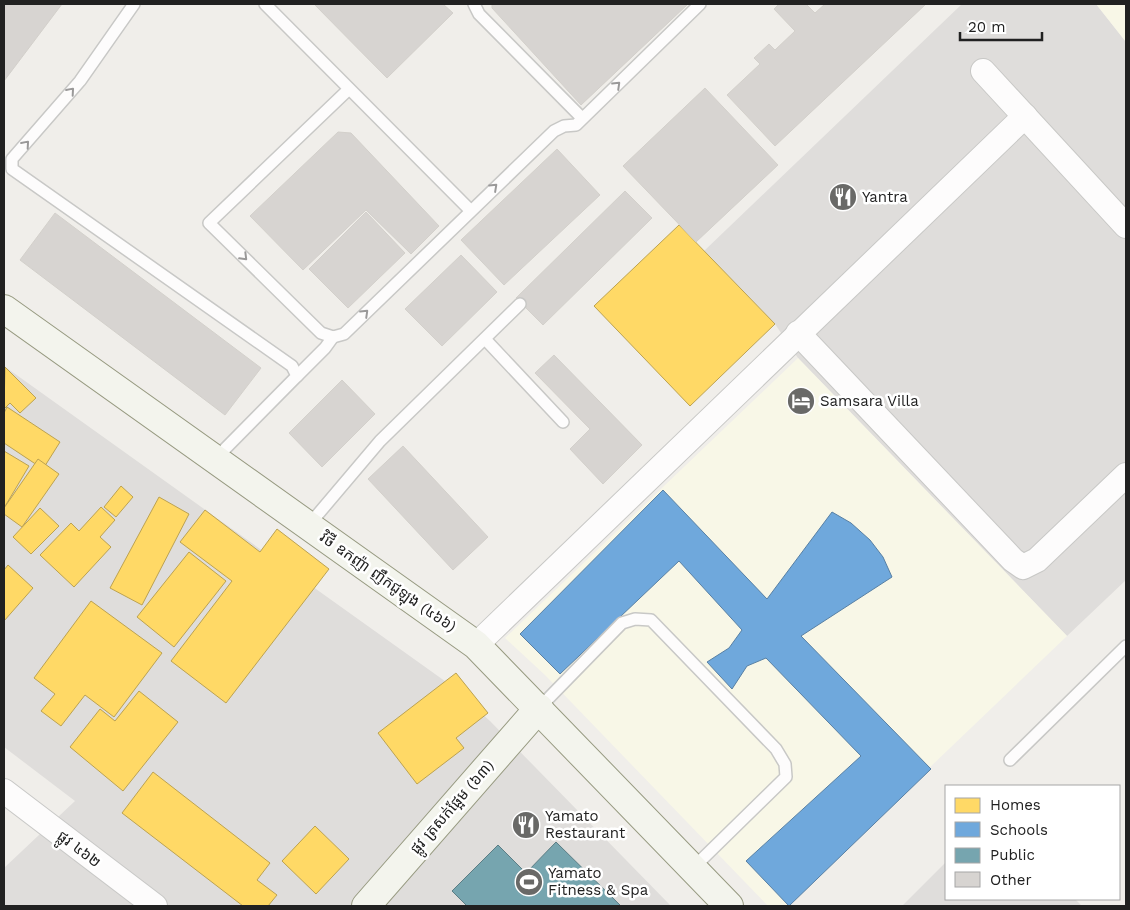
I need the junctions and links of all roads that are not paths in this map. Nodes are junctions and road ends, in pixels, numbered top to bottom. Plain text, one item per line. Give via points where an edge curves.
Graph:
1 (134, 4) edge
2 (265, 4) edge
3 (474, 4) edge
4 (700, 4) edge
5 (983, 71) dead end
6 (349, 89) junction
7 (1025, 116) junction
8 (582, 118) junction
9 (8, 156) edge
10 (470, 210) junction
11 (1126, 226) edge
12 (520, 304) dead end
13 (4, 309) edge
14 (798, 332) junction
15 (332, 337) junction
16 (485, 339) junction
17 (297, 376) junction
18 (563, 422) dead end
19 (215, 459) junction
20 (1126, 475) edge
21 (308, 526) junction
22 (476, 645) junction
23 (1126, 646) edge
24 (539, 708) junction
25 (1010, 760) dead end
26 (4, 791) edge
27 (693, 868) junction
28 (155, 906) edge
29 (366, 906) edge
30 (729, 906) edge

9 -> 1 lane via 80,80
2 - 6 lane
3 - 8 lane via 479,14
8 -> 4 lane
5 - 7 street
6 - 10 lane
6 -> 15 lane via 209,222 321,333
7 - 11 street
7 - 14 street
10 -> 8 lane via 554,131 576,125
9 - 17 lane via 12,169 292,366
15 -> 10 lane via 344,334
12 - 16 lane
13 - 19 street, វិថី ឧកញ៉ា ញឹកជូឡុង (៤៦៦)
14 - 20 street via 1013,560 1024,567 1037,560
14 - 22 street
15 - 17 lane
16 - 18 lane
16 - 21 lane via 380,441
17 - 19 lane
19 - 21 street, វិថី ឧកញ៉ា ញឹកជូឡុង (៤៦៦)
21 - 22 street, វិថី ឧកញ៉ា ញឹកជូឡុង (៤៦៦)
22 - 24 street, វិថី ឧកញ៉ា ញឹកជូឡុង (៤៦៦)
23 - 25 lane
24 - 27 street, វិថី ឧកញ៉ា ញឹកជូឡុង (៤៦៦)
24 - 27 lane via 622,622 651,620 776,749 785,764 786,777
24 - 29 street, ផ្លូវ ត្រសក់ផ្អែម (៦៣)
26 - 28 street, ផ្លូវ ៤៦២
27 - 30 street, វិថី ឧកញ៉ា ញឹកជូឡុង (៤៦៦)

